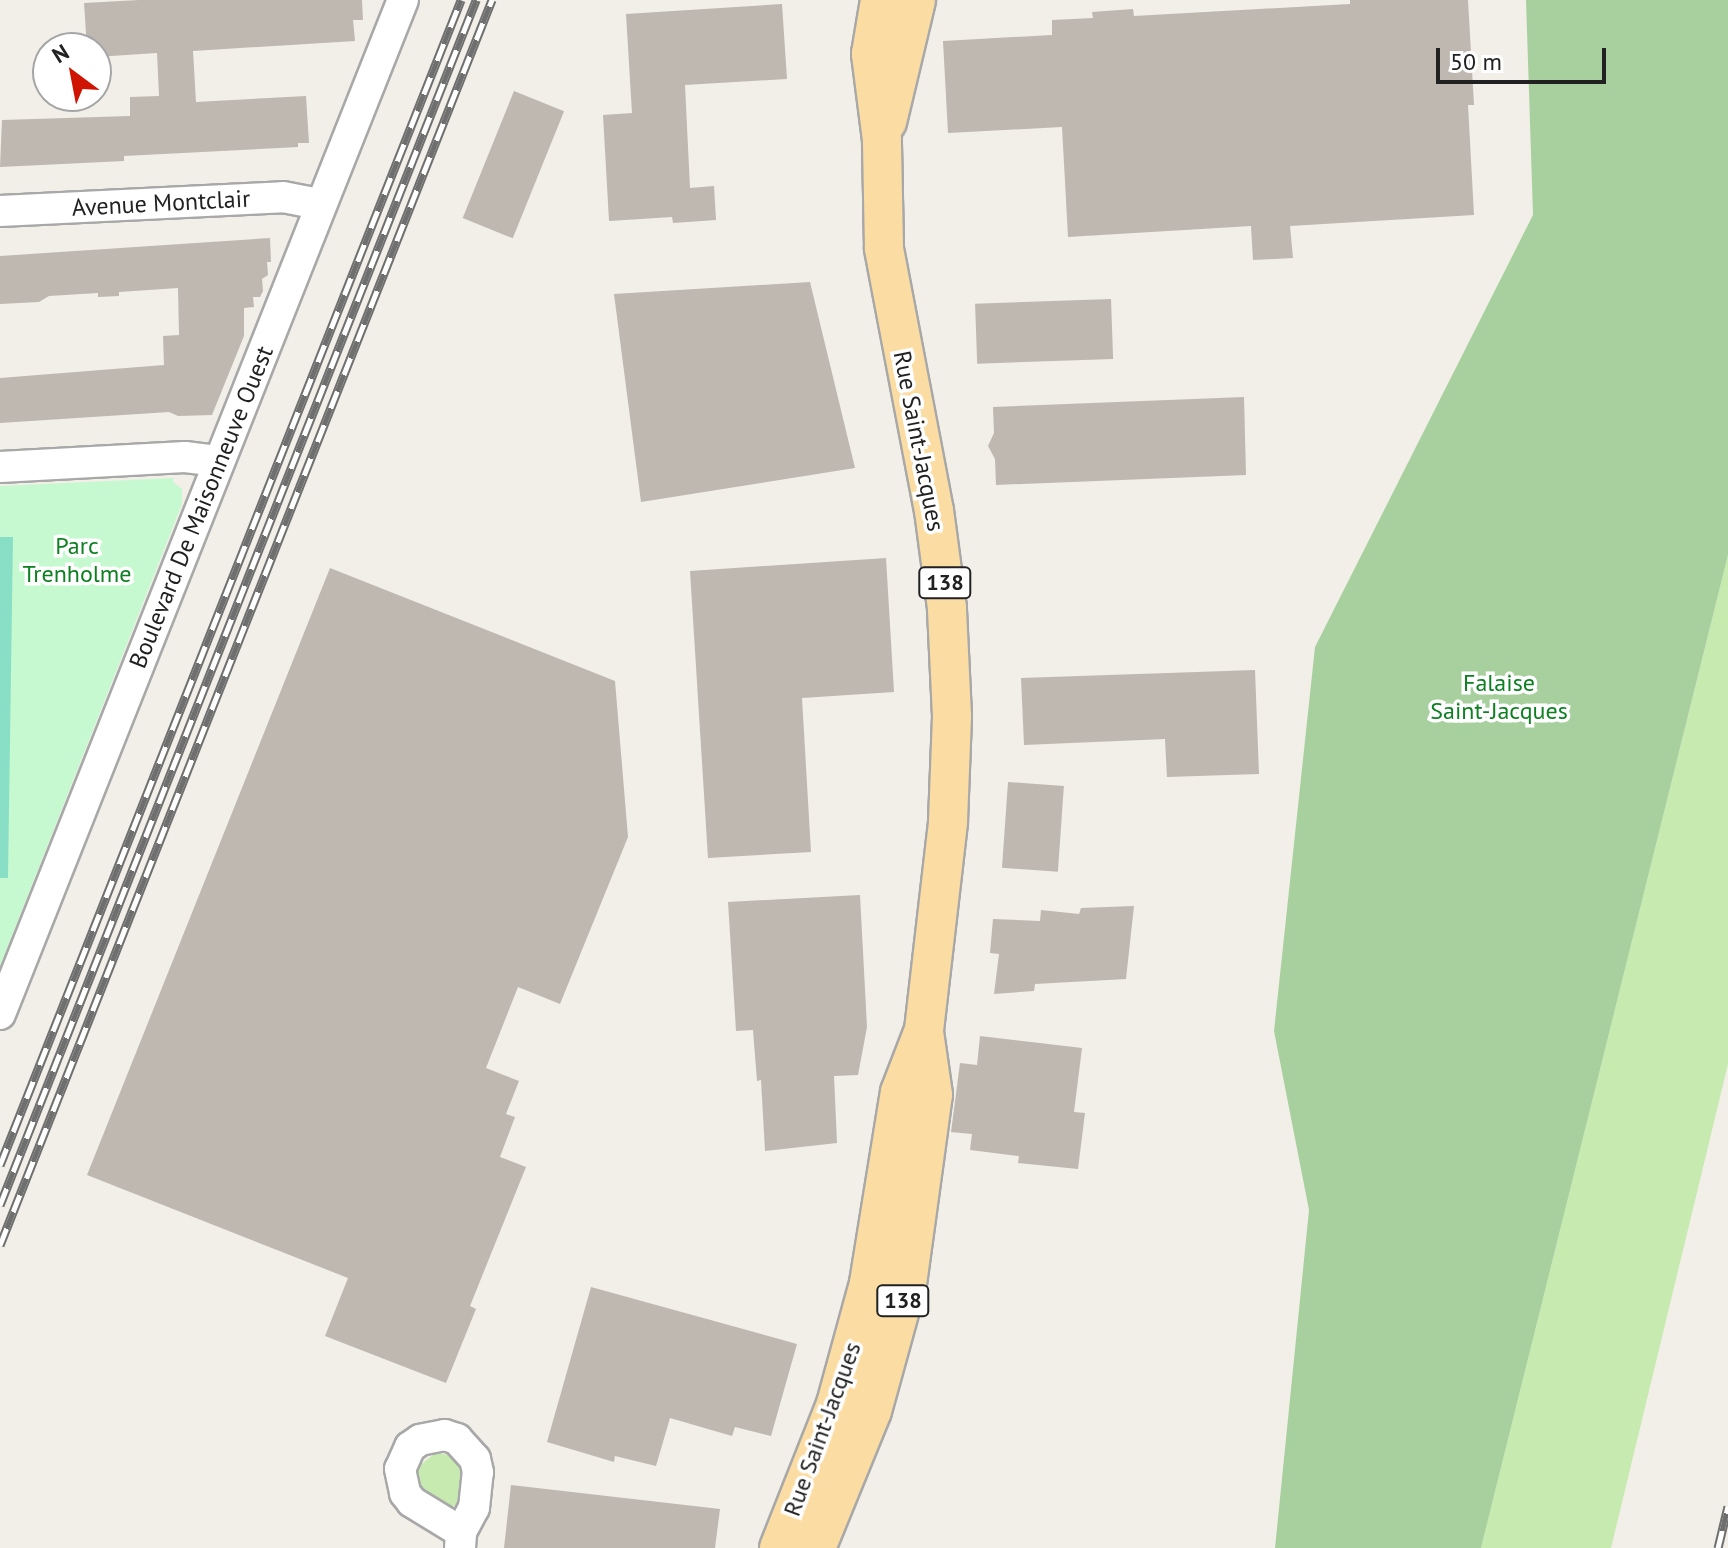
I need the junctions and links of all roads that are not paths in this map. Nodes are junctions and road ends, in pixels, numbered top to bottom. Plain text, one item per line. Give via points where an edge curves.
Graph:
1 (403, 0) edge
2 (880, 0) edge
3 (916, 0) edge
4 (882, 140) junction
5 (320, 204) junction
6 (0, 211) edge
7 (219, 461) junction
8 (0, 467) edge
9 (0, 1014) edge
10 (924, 1030) junction
11 (779, 1548) edge
12 (816, 1548) edge

1 - 5 street, Boulevard De Maisonneuve Ouest
2 - 4 main road, Rue Saint-Jacques / 138 via 871,54
3 - 4 main road, Rue Saint-Jacques / 138
4 - 10 main road, Rue Saint-Jacques / 138 via 885,257 934,511 949,635 948,821
5 - 6 street, Avenue Montclair via 283,197
5 - 7 street, Boulevard De Maisonneuve Ouest
7 - 8 street via 185,457
7 - 9 street, Boulevard De Maisonneuve Ouest
10 - 11 main road, Rue Saint-Jacques / 138 via 900,1092 880,1228 848,1366
10 - 12 main road, Rue Saint-Jacques / 138 via 933,1095 907,1284 867,1426

